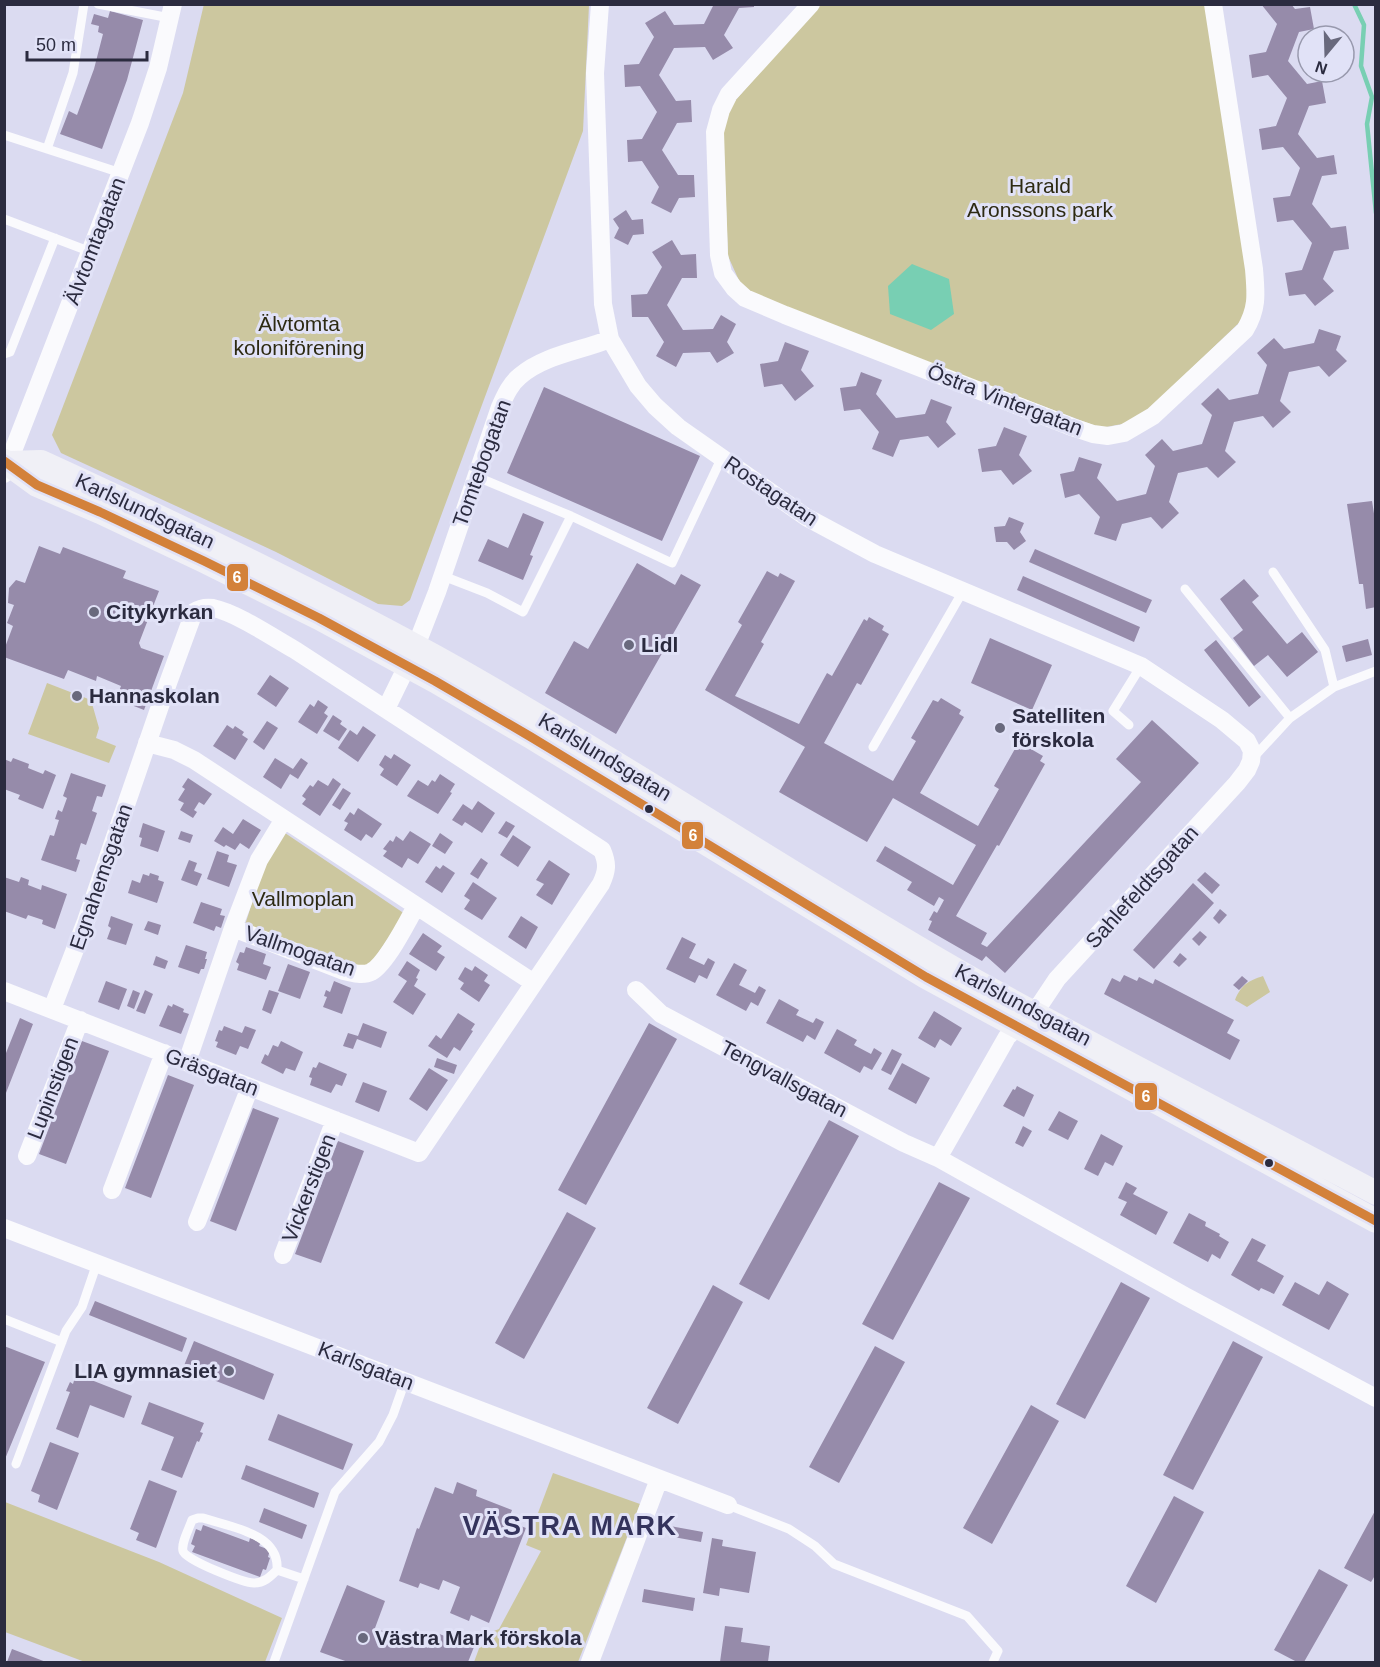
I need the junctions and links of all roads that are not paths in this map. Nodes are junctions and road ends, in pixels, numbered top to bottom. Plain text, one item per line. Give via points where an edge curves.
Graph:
1 (84, 4) edge
2 (98, 4) edge
3 (600, 4) edge
4 (811, 4) edge
5 (1213, 4) edge
6 (172, 11) edge
7 (4, 135) edge
8 (47, 149) junction
9 (121, 173) junction
10 (4, 219) edge
11 (55, 238) junction
12 (91, 252) junction
13 (610, 339) junction
14 (4, 354) edge
15 (722, 457) junction
16 (6, 466) edge
17 (475, 476) junction
18 (571, 516) junction
19 (1273, 572) dead end
20 (442, 576) junction
21 (1185, 589) dead end
22 (963, 591) junction
23 (411, 656) junction
24 (1141, 666) junction
25 (1376, 671) edge
26 (1334, 687) junction
27 (386, 709) junction
28 (1290, 718) junction
29 (1129, 725) dead end
30 (147, 743) junction
31 (873, 747) dead end
32 (1251, 761) junction
33 (284, 819) junction
34 (416, 906) junction
35 (233, 928) junction
36 (534, 983) junction
37 (636, 990) dead end
38 (4, 991) edge
39 (52, 1009) junction
40 (1024, 1019) junction
41 (80, 1020) junction
42 (164, 1053) junction
43 (187, 1062) junction
44 (250, 1087) junction
45 (335, 1120) junction
46 (419, 1153) joint
47 (27, 1156) dead end
48 (938, 1158) junction
49 (112, 1190) dead end
50 (1376, 1193) edge
51 (1376, 1221) edge
52 (197, 1222) dead end
53 (4, 1228) edge
54 (283, 1255) dead end
55 (97, 1263) junction
56 (4, 1319) edge
57 (62, 1342) junction
58 (405, 1381) junction
59 (1376, 1398) edge
60 (16, 1464) dead end
61 (659, 1479) junction
62 (728, 1505) joint
63 (277, 1570) junction
64 (304, 1579) junction
65 (274, 1662) edge
66 (590, 1662) edge
67 (993, 1662) edge

1 - 8 lane via 73,73
2 - 6 lane
3 - 13 street, Rostagatan via 596,73 598,183 603,304
4 - 5 street, Östra Vintergatan via 729,94 721,110 715,152 723,273 734,288 759,304 1072,427 1108,436 1124,433 1153,416 1245,330 1256,303
6 - 9 street, Älvtomtagatan via 154,79
7 - 8 lane
8 - 9 lane
9 - 12 street, Älvtomtagatan
10 - 11 lane
11 - 12 lane
11 - 14 lane via 10,352
12 - 16 street, Älvtomtagatan
13 - 15 street, Rostagatan via 638,387 655,406
13 - 17 street, Tomtebogatan via 546,360 519,376 500,407
15 - 18 lane via 672,563
15 - 22 street, Rostagatan via 834,534
16 - 23 main road, Karlslundsgatan via 37,485
17 - 18 lane
17 - 20 street, Tomtebogatan
18 - 20 lane via 523,612 487,592
19 - 26 lane via 1325,650
20 - 23 street, Tomtebogatan
21 - 28 lane
22 - 24 street, Rostagatan
22 - 31 lane
23 - 27 street, Tomtebogatan
23 - 40 main road, Karlslundsgatan via 484,708 926,977
24 - 29 lane via 1113,711
24 - 32 street, Rostagatan via 1240,733 1252,751
25 - 26 lane
26 - 28 lane
27 - 30 street, Egnahemsgatan via 249,624 220,610 201,608 194,612
27 - 36 street, Egnahemsgatan via 602,850 607,872 601,884
28 - 32 lane
30 - 33 street via 194,760
30 - 39 street, Egnahemsgatan
32 - 40 street, Sahlefeldtsgatan via 1237,783
33 - 34 street
33 - 35 street, Vallmogatan via 259,860
34 - 35 street, Vallmogatan via 381,963 370,972 357,974
34 - 36 street
35 - 43 street
36 - 46 street, Egnahemsgatan
37 - 48 street, Tengvallsgatan via 661,1014
38 - 39 street, Gräsgatan
39 - 41 street, Gräsgatan
40 - 48 street via 1007,1037
40 - 50 main road, Karlslundsgatan
40 - 51 main road, Karlslundsgatan
41 - 42 street, Gräsgatan
41 - 47 street, Lupinstigen
42 - 43 street, Gräsgatan
42 - 49 street
43 - 44 street, Gräsgatan
44 - 45 street, Gräsgatan
44 - 52 street
45 - 46 street, Gräsgatan
45 - 54 street, Vickerstigen
48 - 59 street, Tengvallsgatan
53 - 55 street, Karlsgatan
55 - 57 lane via 82,1307
55 - 58 street, Karlsgatan
56 - 57 lane
57 - 60 lane
58 - 61 street, Karlsgatan
58 - 64 lane via 379,1442 335,1492
61 - 62 street, Karlsgatan
61 - 66 street
62 - 67 lane via 789,1529 834,1564 967,1616 998,1651
63 - 63 lane via 278,1558 270,1545 256,1535 203,1518 192,1521 183,1547 187,1558 253,1583 268,1580
63 - 64 lane
64 - 65 lane

